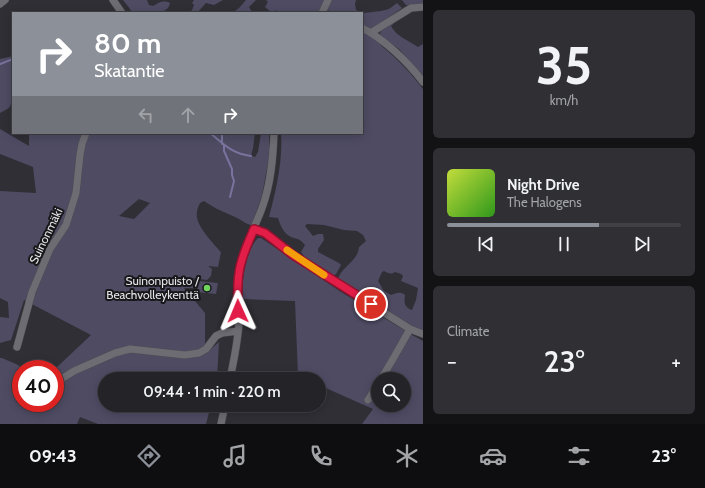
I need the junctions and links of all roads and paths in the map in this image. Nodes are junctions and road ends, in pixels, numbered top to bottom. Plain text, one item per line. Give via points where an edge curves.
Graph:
1 (5, 0) edge
2 (113, 0) edge
3 (328, 0) edge
4 (0, 4) edge
5 (423, 7) edge
6 (121, 12) edge
7 (324, 12) edge
8 (363, 28) edge
9 (372, 32) junction
10 (423, 82) edge
11 (86, 134) edge
12 (274, 134) edge
13 (254, 229) junction
14 (410, 329) junction
15 (238, 331) junction
16 (423, 334) edge
17 (17, 347) dead end
18 (231, 372) edge
19 (386, 372) edge
20 (64, 377) edge
21 (371, 395) edge
22 (368, 400) dead end
23 (224, 412) edge
24 (221, 424) edge

1 - 4 street
2 - 6 street
3 - 7 street
5 - 9 street via 411,8
8 - 9 street
9 - 10 street via 394,50
11 - 17 street, Suinonmäki via 80,155 76,193 66,225 50,248 32,292
12 - 13 street via 270,175 263,206
13 - 14 street via 265,233 293,255
13 - 15 street via 243,255 239,275
14 - 16 street
14 - 19 street
15 - 18 street
15 - 20 street via 216,336 206,349 198,353 185,355 130,349 115,353
21 - 22 street
23 - 24 street

